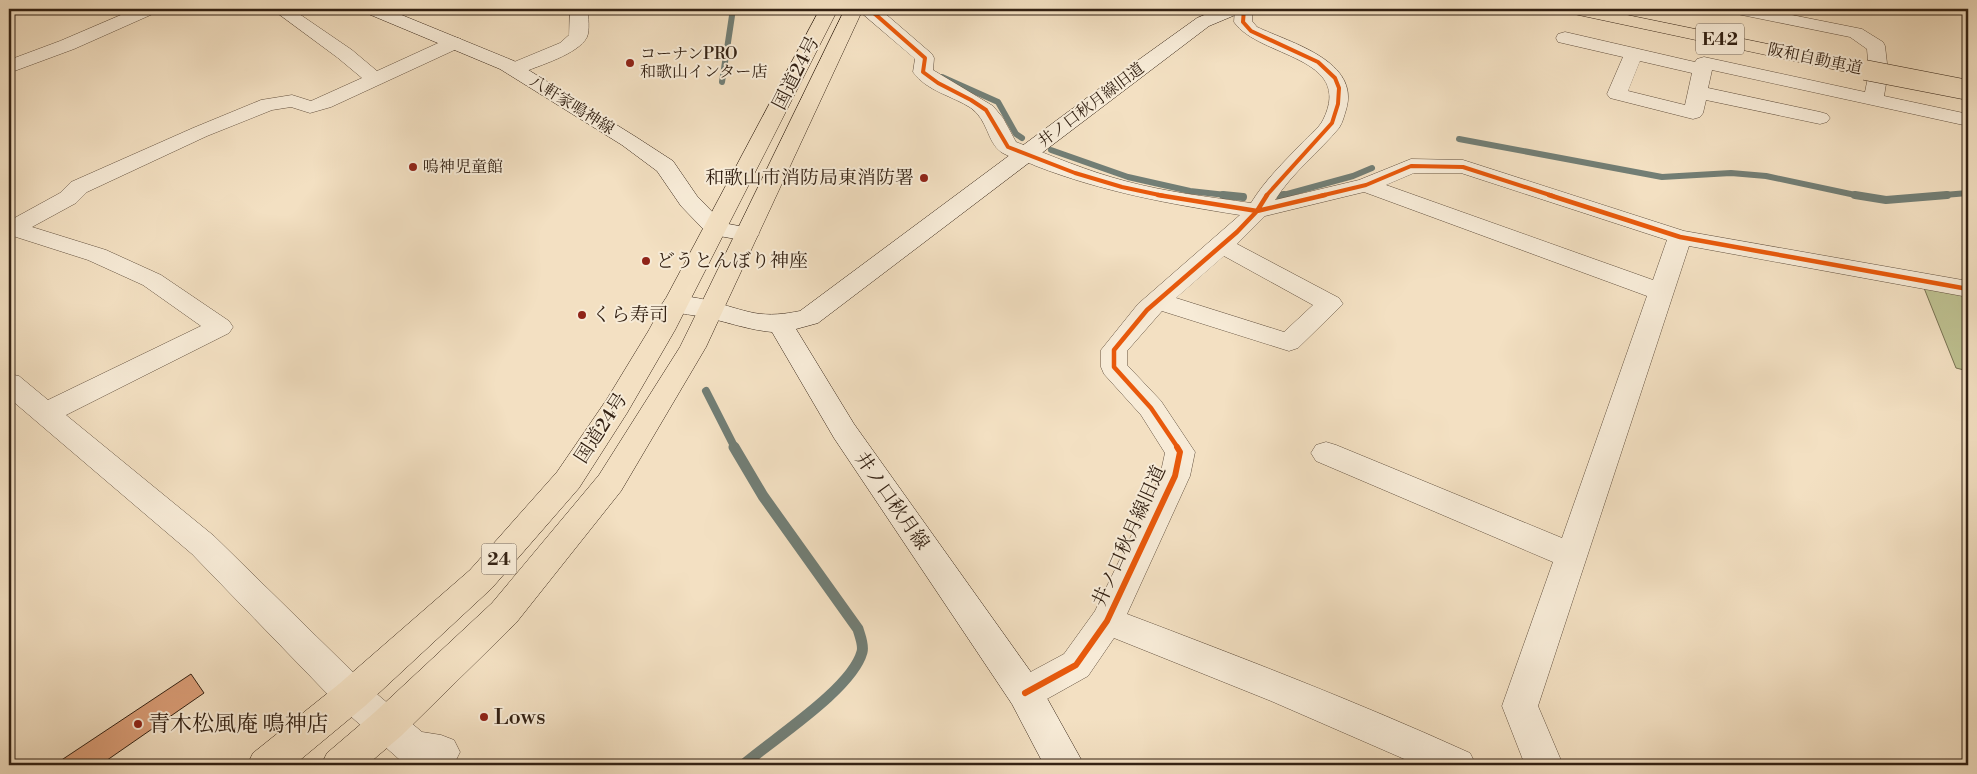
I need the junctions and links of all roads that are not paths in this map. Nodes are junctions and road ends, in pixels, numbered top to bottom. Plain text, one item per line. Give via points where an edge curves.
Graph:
1 (149, 9) edge
2 (281, 9) edge
3 (372, 9) edge
4 (579, 9) edge
5 (829, 9) edge
6 (854, 9) edge
7 (866, 9) edge
8 (1234, 9) edge
9 (1244, 9) edge
10 (1574, 9) edge
11 (1625, 9) edge
12 (1737, 9) edge
13 (1767, 12) edge
14 (1565, 38) dead end
15 (454, 43) junction
16 (1634, 54) junction
17 (1866, 64) junction
18 (9, 67) edge
19 (514, 69) junction
20 (1702, 69) junction
21 (1968, 78) edge
22 (376, 80) junction
23 (1968, 90) edge
24 (1698, 92) junction
25 (1872, 99) junction
26 (1820, 118) dead end
27 (1968, 120) edge
28 (1025, 154) junction
29 (1366, 185) junction
30 (1257, 210) junction
31 (10, 229) edge
32 (716, 229) junction
33 (747, 234) junction
34 (1680, 237) junction
35 (1222, 246) junction
36 (1968, 289) edge
37 (1661, 292) junction
38 (1157, 301) junction
39 (675, 304) junction
40 (710, 310) junction
41 (780, 324) junction
42 (9, 383) edge
43 (44, 414) junction
44 (1326, 454) dead end
45 (1572, 556) junction
46 (1107, 621) junction
47 (1026, 693) junction
48 (352, 696) junction
49 (388, 724) junction
50 (441, 752) dead end
51 (266, 765) edge
52 (340, 765) edge
53 (1063, 765) edge
54 (1457, 765) edge
55 (1544, 765) edge

1 - 18 street
2 - 22 street
3 - 15 street, 八軒家鳴神線
4 - 19 street via 578,36 567,47
5 - 32 highway, 国道24号 / 24
6 - 33 highway, 国道24号 / 24
7 - 28 street via 925,58 923,72 927,76 988,112 1008,147
8 - 28 street, 井ノ口秋月線旧道 via 1203,22
9 - 30 street, 井ノ口秋月線旧道 via 1243,22 1251,31 1318,62 1335,78 1339,88 1332,123 1270,190
10 - 17 highway, 阪和自動車道 / E42
11 - 17 highway, 阪和自動車道 / E42
12 - 13 street
13 - 25 street via 1856,33 1876,46 1879,81
14 - 16 street
15 - 19 street, 八軒家鳴神線
15 - 22 street
16 - 20 street
16 - 24 street via 1614,101 1693,113
17 - 21 highway, 阪和自動車道 / E42
17 - 23 highway, 阪和自動車道 / E42, bridge
19 - 32 street, 八軒家鳴神線 via 665,166 689,200
20 - 24 street
20 - 25 street via 1704,63
22 - 31 street via 324,104 310,107 292,101 268,104 80,187 68,198
24 - 26 street
25 - 27 street
28 - 30 street via 1122,187
28 - 41 street, 井ノ口秋月線旧道 via 809,317
29 - 30 street
29 - 34 street via 1411,166 1463,167
29 - 37 street
30 - 35 street, 井ノ口秋月線旧道
31 - 43 street via 97,255 152,280 220,327
32 - 33 street
32 - 39 highway, 国道24号 / 24
33 - 40 highway, 国道24号 / 24
34 - 36 street
34 - 37 street
35 - 38 street, 井ノ口秋月線旧道
35 - 38 street via 1330,304 1289,342
37 - 45 street
38 - 46 street, 井ノ口秋月線旧道 via 1114,350 1114,367 1151,408 1180,452 1175,476
39 - 40 street
39 - 48 highway, 国道24号 / 24 via 617,406 568,480 481,579
40 - 41 street via 755,322
40 - 49 highway, 国道24号 / 24 via 693,347 610,483 504,613
41 - 47 street, 井ノ口秋月線 via 844,431
42 - 43 street
43 - 48 street via 203,545
44 - 45 street
45 - 55 street via 1520,706
46 - 47 street, 井ノ口秋月線旧道 via 1076,665
46 - 54 street via 1209,660
47 - 53 street, 井ノ口秋月線
48 - 49 street
48 - 51 highway, 国道24号 / 24
49 - 50 street via 413,748
49 - 52 highway, 国道24号 / 24

